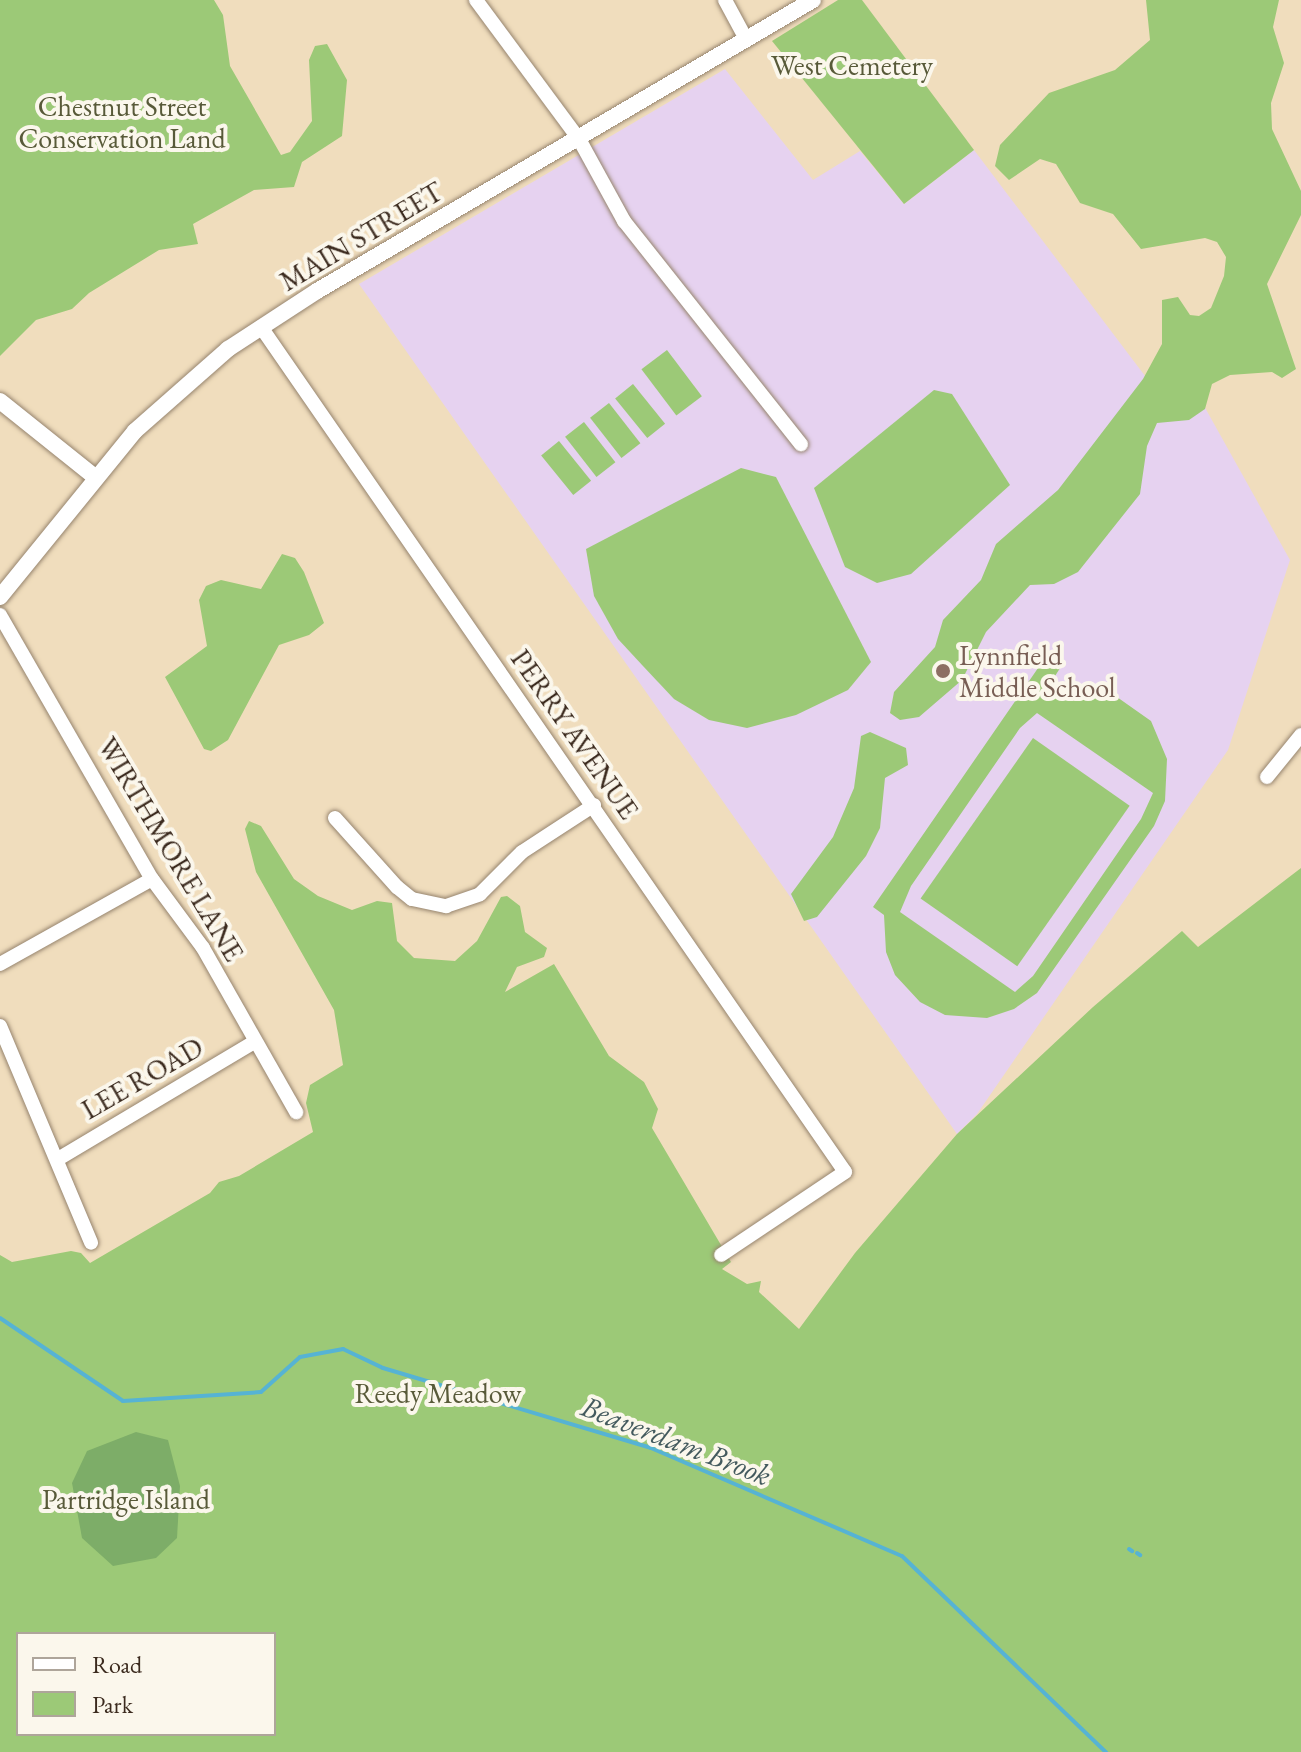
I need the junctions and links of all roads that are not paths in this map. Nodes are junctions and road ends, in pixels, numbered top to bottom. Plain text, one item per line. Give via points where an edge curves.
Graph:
1 (476, 0) edge
2 (725, 0) edge
3 (813, 0) edge
4 (746, 39) junction
5 (579, 139) junction
6 (261, 327) junction
7 (0, 401) edge
8 (801, 444) dead end
9 (95, 477) junction
10 (0, 597) edge
11 (0, 615) edge
12 (1301, 735) edge
13 (1267, 777) dead end
14 (594, 805) junction
15 (335, 818) dead end
16 (152, 879) junction
17 (0, 964) edge
18 (0, 1026) edge
19 (254, 1042) junction
20 (296, 1112) dead end
21 (58, 1159) junction
22 (91, 1243) dead end
23 (721, 1255) dead end

1 - 5 street
2 - 4 street
3 - 4 street, MAIN STREET
4 - 5 street, MAIN STREET
5 - 6 street, MAIN STREET
5 - 8 street via 624,221
6 - 9 street, MAIN STREET via 184,385
6 - 14 street, PERRY AVENUE
7 - 9 street
9 - 10 street, MAIN STREET
11 - 16 street, WIRTHMORE LANE
12 - 13 street
14 - 15 street via 522,852 480,894 446,906 412,899
14 - 23 street, PERRY AVENUE via 845,1172
16 - 17 street
16 - 19 street, WIRTHMORE LANE via 203,948
18 - 21 street
19 - 20 street, WIRTHMORE LANE
19 - 21 street, LEE ROAD
21 - 22 street

